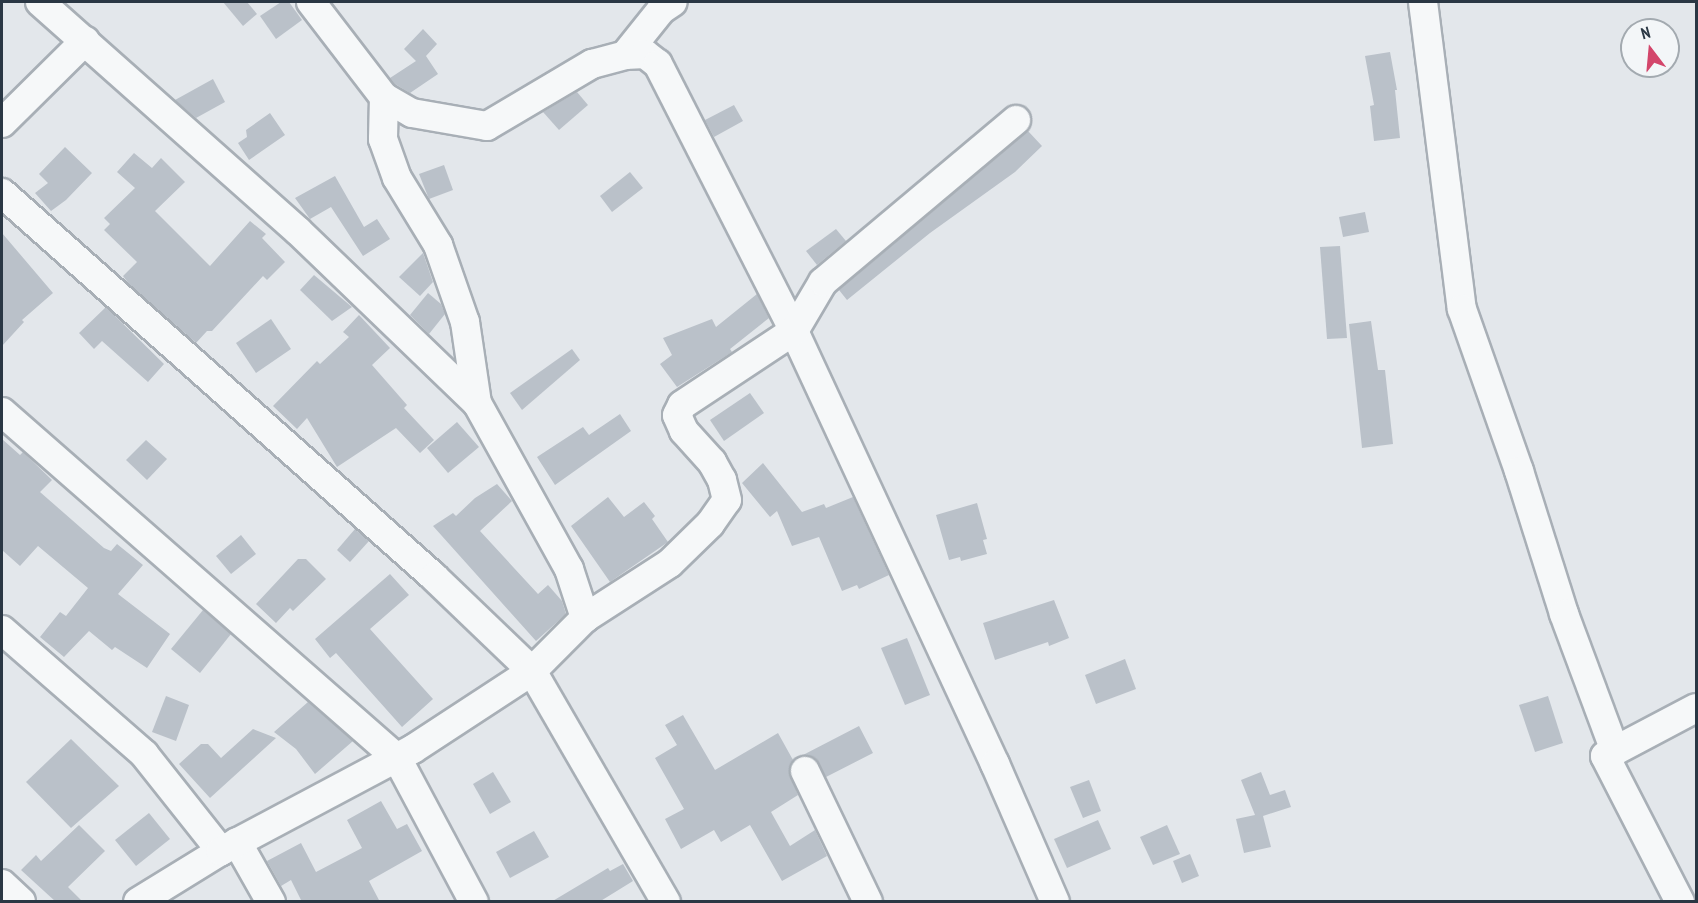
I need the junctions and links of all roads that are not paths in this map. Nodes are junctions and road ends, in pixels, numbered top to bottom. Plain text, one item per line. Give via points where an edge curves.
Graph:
1 (40, 2) edge
2 (311, 2) edge
3 (673, 2) edge
4 (1423, 2) edge
5 (85, 41) junction
6 (625, 55) junction
7 (384, 97) junction
8 (1016, 120) dead end
9 (2, 123) edge
10 (2, 193) edge
11 (794, 331) junction
12 (477, 403) junction
13 (2, 412) edge
14 (585, 618) junction
15 (2, 630) edge
16 (532, 671) junction
17 (1696, 708) edge
18 (1615, 751) junction
19 (397, 758) junction
20 (805, 771) dead end
21 (229, 846) junction
22 (2, 884) edge
23 (21, 902) edge
24 (138, 902) edge
25 (271, 902) edge
26 (474, 902) edge
27 (666, 902) edge
28 (868, 902) edge
29 (1055, 902) edge
30 (1680, 902) edge

1 - 5 street
2 - 7 street
3 - 6 street via 661,10
4 - 18 street via 1462,309 1564,614
5 - 9 street
5 - 12 street via 298,231
6 - 7 street via 592,64 488,126 412,113
6 - 11 street via 645,54 658,64
7 - 12 street via 382,139 398,178 438,245 465,322
8 - 11 street via 823,282
10 - 16 street via 434,577
11 - 14 street via 682,405 677,415 684,431 712,462 727,500 710,524 670,563
11 - 29 street
12 - 14 street via 569,569
13 - 19 street
14 - 16 street
15 - 21 street via 144,754
16 - 19 street
16 - 27 street
17 - 18 street
18 - 30 street via 1605,756
19 - 21 street
19 - 26 street
20 - 28 street
21 - 24 street
21 - 25 street
22 - 23 street

